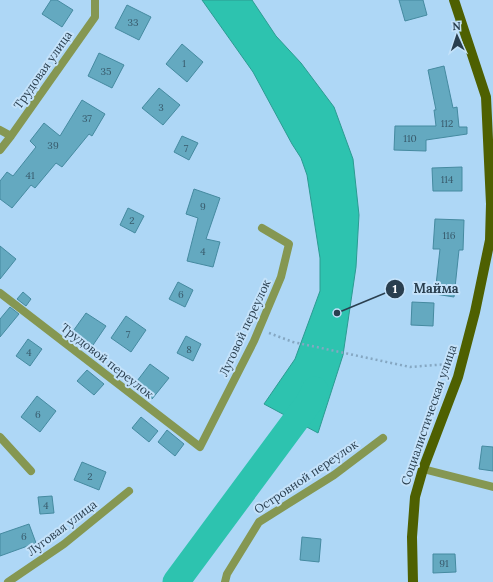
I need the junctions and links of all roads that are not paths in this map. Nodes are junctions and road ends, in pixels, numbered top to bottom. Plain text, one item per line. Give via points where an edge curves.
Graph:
1 (95, 0) edge
2 (454, 0) edge
3 (486, 97) junction
4 (493, 107) edge
5 (0, 130) edge
6 (11, 136) junction
7 (0, 150) edge
8 (262, 228) dead end
9 (0, 293) edge
10 (0, 437) edge
11 (383, 438) dead end
12 (200, 447) joint
13 (423, 469) junction
14 (31, 470) dead end
15 (493, 487) edge
16 (129, 491) dead end
17 (8, 582) edge
18 (225, 582) edge
19 (413, 582) edge

1 - 6 street, Трудовая улица via 95,17
2 - 3 main road, Социалистическая улица
3 - 4 street
3 - 13 main road, Социалистическая улица via 492,204 490,240 458,377
5 - 6 street
6 - 7 street, Трудовая улица
8 - 12 street, Луговой переулок via 288,244 281,277 254,341
9 - 12 street, Трудовой переулок
10 - 14 street
11 - 18 street, Островной переулок via 334,475 259,522 227,574
13 - 15 street
13 - 19 main road, Социалистическая улица via 415,497 412,537
16 - 17 street, Луговая улица via 64,544

